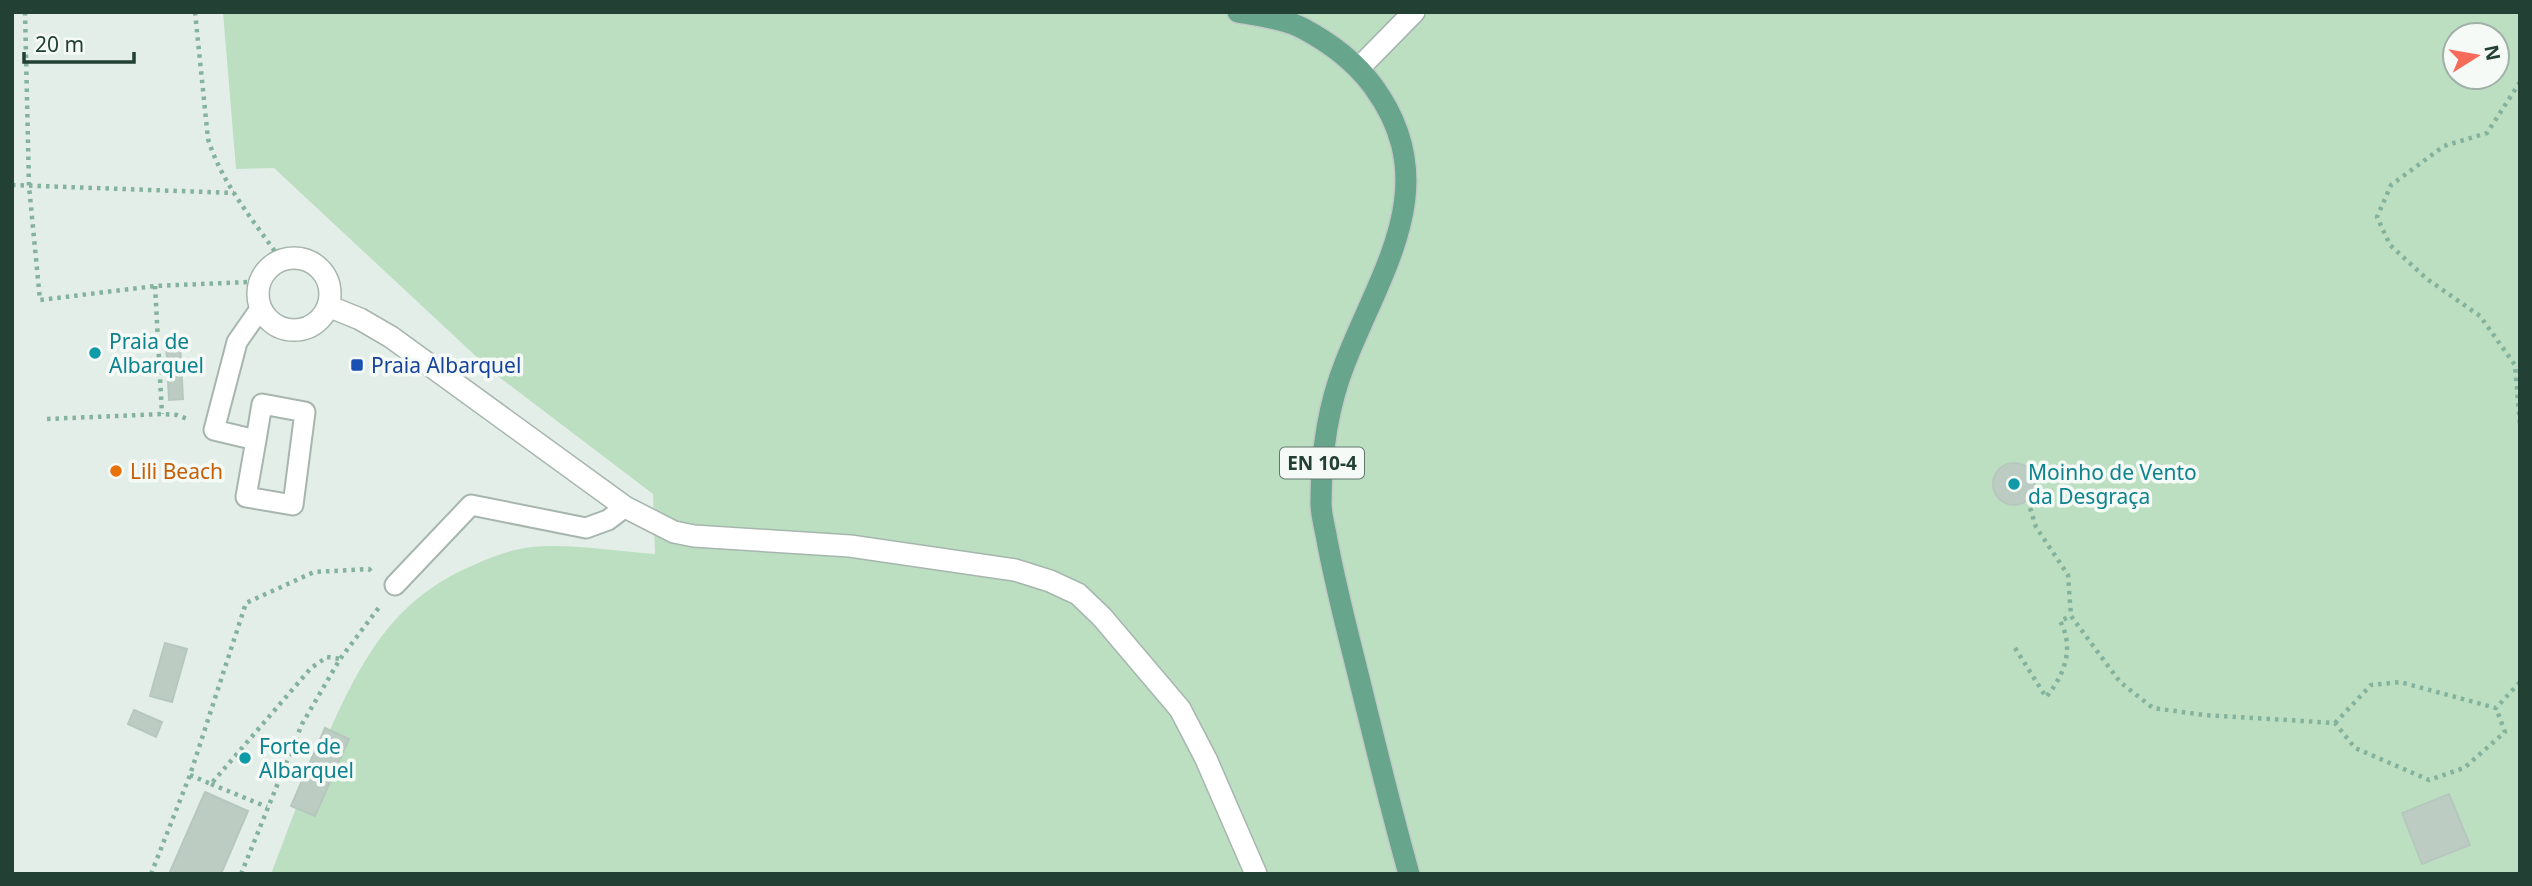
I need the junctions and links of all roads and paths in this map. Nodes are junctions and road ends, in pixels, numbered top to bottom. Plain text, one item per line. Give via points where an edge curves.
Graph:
1 (25, 12) edge
2 (195, 12) edge
3 (1238, 12) edge
4 (1414, 12) edge
5 (1359, 68) junction
6 (2520, 82) edge
7 (12, 186) edge
8 (29, 186) junction
9 (235, 193) junction
10 (281, 260) junction
11 (259, 282) junction
12 (155, 286) junction
13 (328, 306) junction
14 (260, 309) junction
15 (162, 414) junction
16 (47, 419) dead end
17 (2520, 425) edge
18 (214, 430) junction
19 (256, 440) junction
20 (625, 507) junction
21 (2030, 508) dead end
22 (392, 589) junction
23 (2071, 615) junction
24 (2015, 648) dead end
25 (340, 659) junction
26 (2520, 682) edge
27 (2496, 708) junction
28 (2335, 723) junction
29 (190, 775) junction
30 (211, 784) junction
31 (267, 807) junction
32 (151, 874) edge
33 (241, 874) edge
34 (1256, 874) edge
35 (1409, 874) edge

1 - 8 path
2 - 9 path via 208,139
3 - 5 main road, EN 10-4 via 1303,28
4 - 5 street
5 - 35 main road, EN 10-4 via 1387,106 1405,152 1405,188 1400,232 1330,412 1322,452 1321,507 1334,577
6 - 17 path via 2487,133 2444,146 2391,185 2377,217 2390,245 2427,279 2480,316 2515,365
7 - 8 path
8 - 9 path
8 - 12 path via 40,300
9 - 10 path
10 - 11 street via 268,268
10 - 13 street via 297,257 324,274 330,290
11 - 12 path
11 - 14 street
12 - 15 path
13 - 14 street via 314,324 293,331 268,321
13 - 20 street via 391,337
14 - 18 lane via 237,342
15 - 16 path
15 - 18 path
18 - 19 lane
19 - 19 lane via 246,497 293,505 305,412 262,404
20 - 22 lane via 586,528 471,505
20 - 34 street via 694,537 850,546 1001,568 1050,580 1077,594 1180,709
21 - 23 path via 2036,527 2068,575
22 - 25 path
22 - 29 path via 369,569 314,572 246,603
23 - 24 path via 2060,621 2067,645 2066,665 2046,697
23 - 28 path via 2120,682 2153,708
25 - 30 path via 327,657 311,668
25 - 31 path via 302,724
26 - 27 path
27 - 28 path via 2400,682 2371,685
27 - 28 path via 2505,732 2463,768 2428,780 2355,748
29 - 30 path
29 - 32 path
30 - 31 path
31 - 33 path

